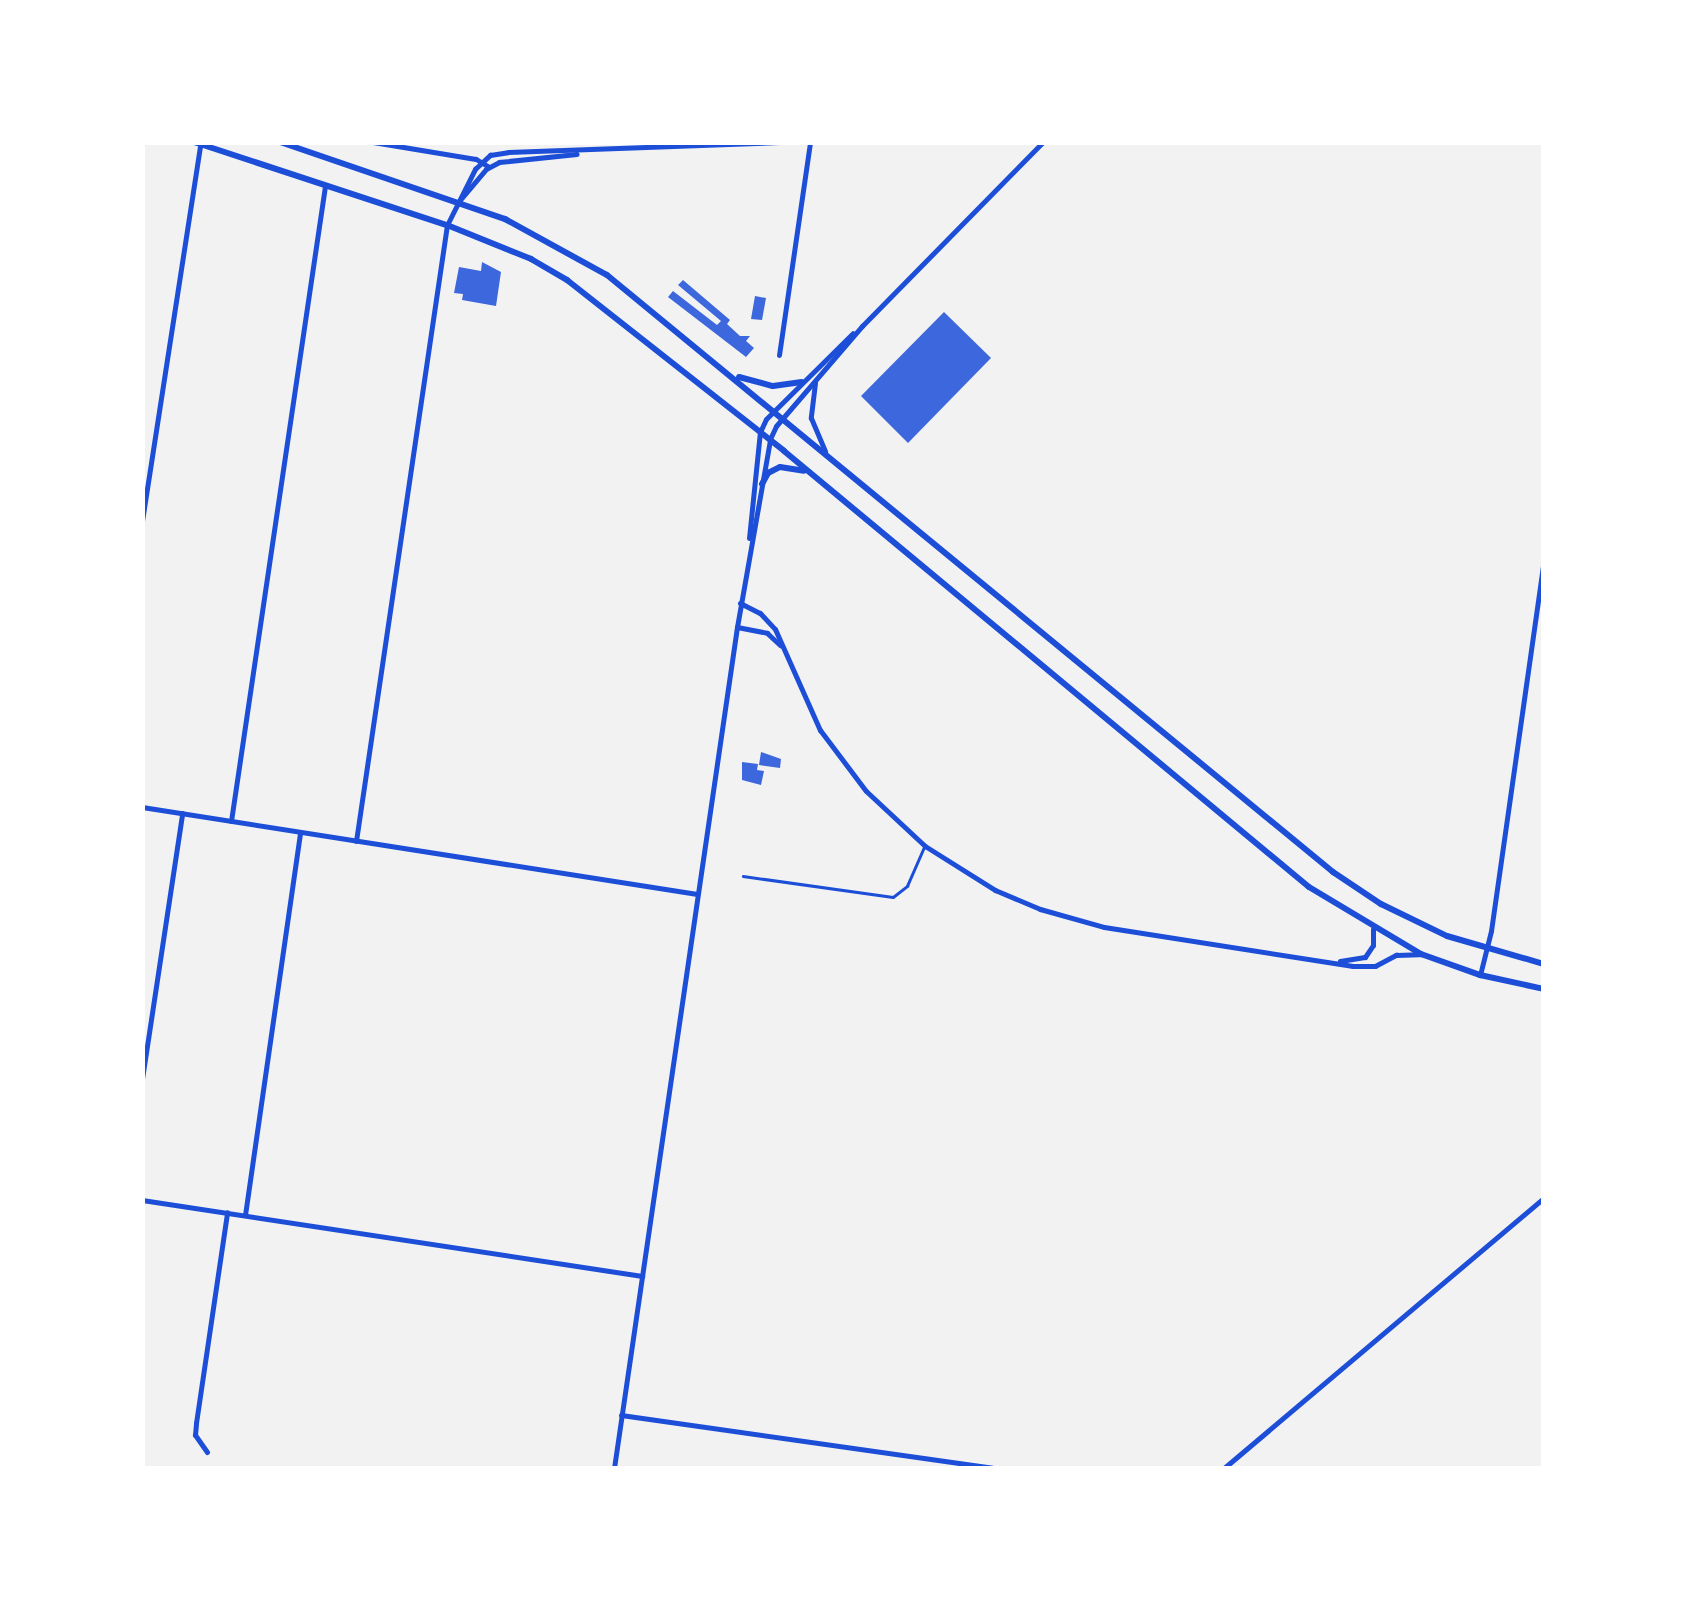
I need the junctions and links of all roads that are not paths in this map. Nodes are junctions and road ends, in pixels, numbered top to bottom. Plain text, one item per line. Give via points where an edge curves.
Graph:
1 (280, 142) edge
2 (373, 142) edge
3 (786, 142) edge
4 (810, 142) edge
5 (1043, 142) edge
6 (197, 144) edge
7 (595, 151) junction
8 (482, 162) junction
9 (489, 167) junction
10 (325, 184) junction
11 (459, 201) junction
12 (447, 225) junction
13 (862, 326) junction
14 (779, 356) dead end
15 (729, 372) junction
16 (816, 381) junction
17 (802, 382) junction
18 (774, 410) junction
19 (784, 417) junction
20 (760, 432) junction
21 (770, 439) junction
22 (825, 451) junction
23 (810, 474) junction
24 (762, 484) junction
25 (142, 521) edge
26 (748, 552) junction
27 (1544, 559) edge
28 (740, 603) junction
29 (736, 627) junction
30 (782, 647) junction
31 (142, 807) edge
32 (182, 813) junction
33 (232, 821) junction
34 (300, 832) junction
35 (356, 841) junction
36 (924, 846) junction
37 (743, 876) dead end
38 (698, 894) junction
39 (1373, 929) junction
40 (1486, 950) junction
41 (1421, 954) junction
42 (1332, 961) junction
43 (1544, 964) edge
44 (1480, 976) junction
45 (1544, 989) edge
46 (142, 1079) edge
47 (1544, 1198) edge
48 (142, 1200) edge
49 (227, 1212) junction
50 (244, 1215) junction
51 (642, 1276) junction
52 (622, 1416) junction
53 (207, 1452) dead end
54 (614, 1468) edge
55 (992, 1468) edge
56 (1224, 1468) edge

1 - 11 main road
2 - 8 street
3 - 7 street
4 - 14 street
5 - 13 street
6 - 10 main road
6 - 25 street
7 - 8 street via 508,152
7 - 9 street
8 - 9 street
8 - 11 street
9 - 11 street
10 - 12 main road
10 - 33 street
11 - 12 street
11 - 15 main road via 554,242 607,275
12 - 20 main road via 580,288
12 - 35 street
13 - 16 street
13 - 17 street
15 - 17 main road via 759,385
15 - 18 main road
16 - 19 street
16 - 22 street via 811,418
17 - 18 street
18 - 19 main road
18 - 20 street
19 - 21 street
19 - 22 main road
20 - 21 main road
20 - 26 street
21 - 23 main road
21 - 24 street
22 - 40 main road via 1334,872 1418,924
23 - 24 main road via 780,467
23 - 39 main road via 1294,874
24 - 26 street
26 - 28 street
27 - 40 street
28 - 29 street
28 - 30 street via 772,624
29 - 30 street via 768,633
29 - 38 street
30 - 36 street via 805,703 838,756 882,810
31 - 32 street
32 - 33 street
32 - 46 street
33 - 34 street
34 - 35 street
34 - 50 street
35 - 38 street
36 - 37 lane via 907,886 893,897
36 - 42 street via 996,890 1070,919
38 - 51 street
39 - 41 main road
39 - 42 street via 1365,958
40 - 43 main road
40 - 44 street
41 - 42 street via 1365,967
41 - 44 main road
44 - 45 main road
47 - 56 street
48 - 49 street
49 - 50 street
49 - 53 street via 196,1424
50 - 51 street
51 - 52 street
52 - 54 street
52 - 55 street

